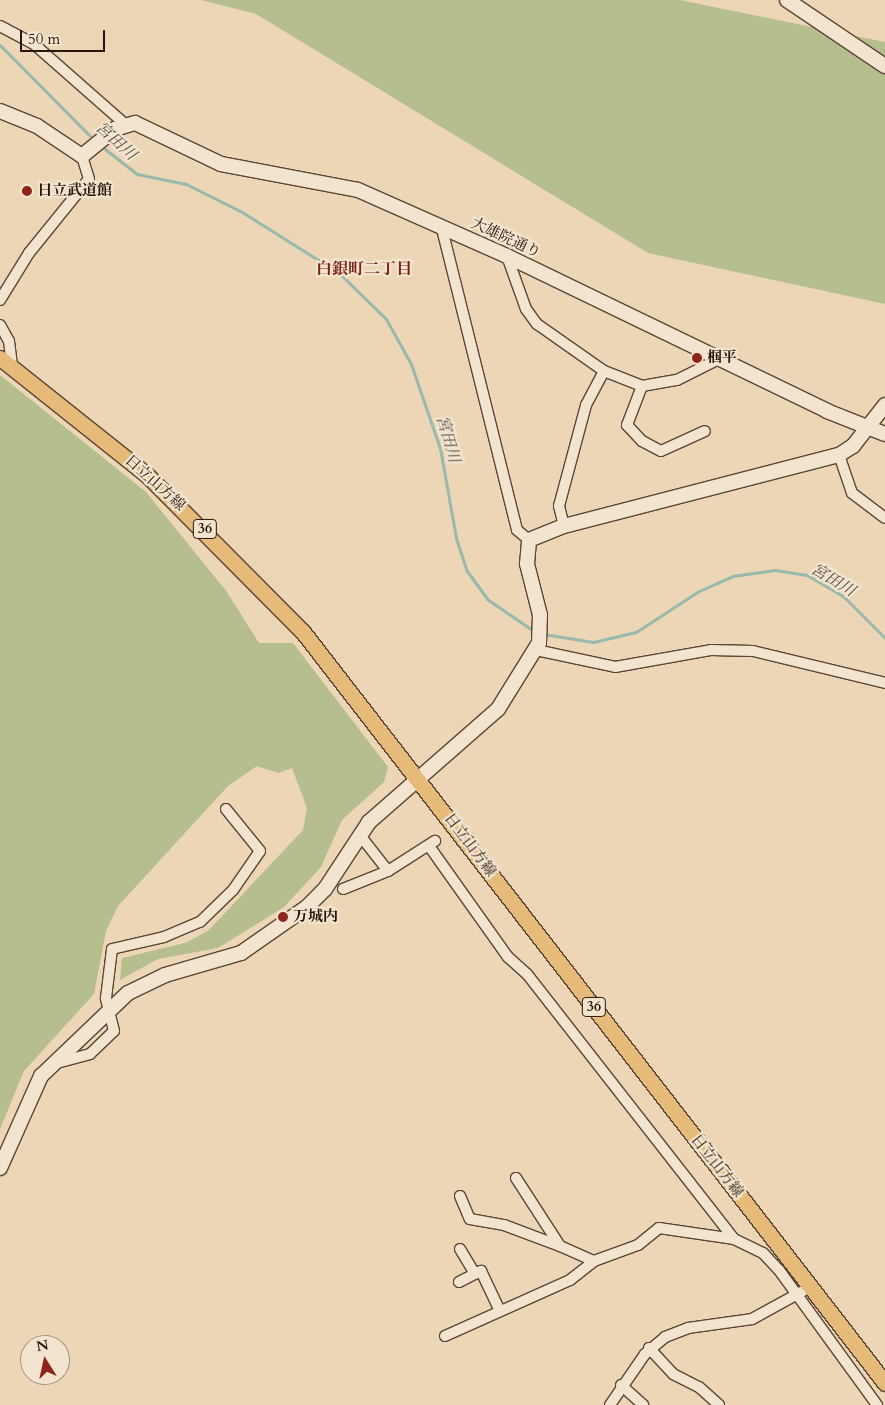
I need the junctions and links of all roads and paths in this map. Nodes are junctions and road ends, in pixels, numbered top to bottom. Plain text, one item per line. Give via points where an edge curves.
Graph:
1 (787, 0) edge
2 (0, 26) edge
3 (885, 66) edge
4 (0, 111) edge
5 (125, 124) junction
6 (86, 153) junction
7 (441, 225) junction
8 (507, 256) junction
9 (0, 300) edge
10 (0, 325) edge
11 (717, 360) junction
12 (6, 362) edge
13 (604, 371) junction
14 (642, 386) junction
15 (885, 404) edge
16 (867, 426) junction
17 (705, 431) dead end
18 (885, 434) edge
19 (839, 455) junction
20 (885, 518) edge
21 (564, 526) junction
22 (529, 540) junction
23 (537, 646) junction
24 (885, 683) edge
25 (420, 779) junction
26 (226, 809) dead end
27 (359, 834) junction
28 (388, 871) junction
29 (343, 889) dead end
30 (110, 1010) junction
31 (53, 1064) junction
32 (0, 1168) edge
33 (516, 1178) dead end
34 (460, 1196) dead end
35 (734, 1239) junction
36 (560, 1246) junction
37 (460, 1249) dead end
38 (594, 1261) junction
39 (474, 1274) junction
40 (459, 1282) dead end
41 (804, 1290) junction
42 (500, 1311) junction
43 (446, 1336) dead end
44 (649, 1348) junction
45 (885, 1383) edge
46 (622, 1385) junction
47 (610, 1405) edge
48 (643, 1405) edge
49 (719, 1405) edge
50 (877, 1405) edge

1 - 3 street
2 - 5 street via 35,45
4 - 6 street via 37,126
5 - 6 street
5 - 7 street, 大雄院通り via 145,125 221,164 358,190
6 - 9 street via 89,179 29,254
7 - 8 street, 大雄院通り
7 - 22 street via 517,530
8 - 11 street, 大雄院通り
8 - 13 street via 526,309 537,324
10 - 12 street via 10,341
11 - 14 street via 678,380
11 - 16 street, 大雄院通り
12 - 25 main road, 日立山方線 / 36 via 82,420 205,529 303,632
13 - 14 street
13 - 21 street via 586,404 559,506
14 - 17 street via 627,425 642,441 661,451
15 - 16 street
16 - 18 street, 大雄院通り
16 - 19 street
19 - 20 street via 852,493
19 - 21 street
21 - 22 street
22 - 23 street via 527,564 541,625
23 - 24 street via 615,667 711,650 753,651
23 - 25 street via 498,709
25 - 27 street
25 - 41 main road, 日立山方線 / 36
26 - 30 street via 260,851 233,890 200,922 164,937 112,949 107,961
27 - 28 street
27 - 30 street via 317,898 255,946 227,960 144,984
28 - 29 street
28 - 35 street via 432,844 508,957 527,974
30 - 31 street
30 - 31 street via 116,1022 107,1041 90,1054
31 - 32 street via 32,1092
33 - 36 street
34 - 36 street via 470,1219 504,1225
35 - 38 street via 659,1228 638,1244
35 - 41 street via 763,1252
36 - 38 street
37 - 39 street
38 - 42 street via 570,1280
39 - 40 street
39 - 42 street via 481,1271
41 - 44 street via 752,1319 678,1330
41 - 45 main road, 日立山方線 / 36
41 - 50 street
42 - 43 street
44 - 46 street
44 - 49 street via 673,1374 699,1386
46 - 47 street
46 - 48 street

